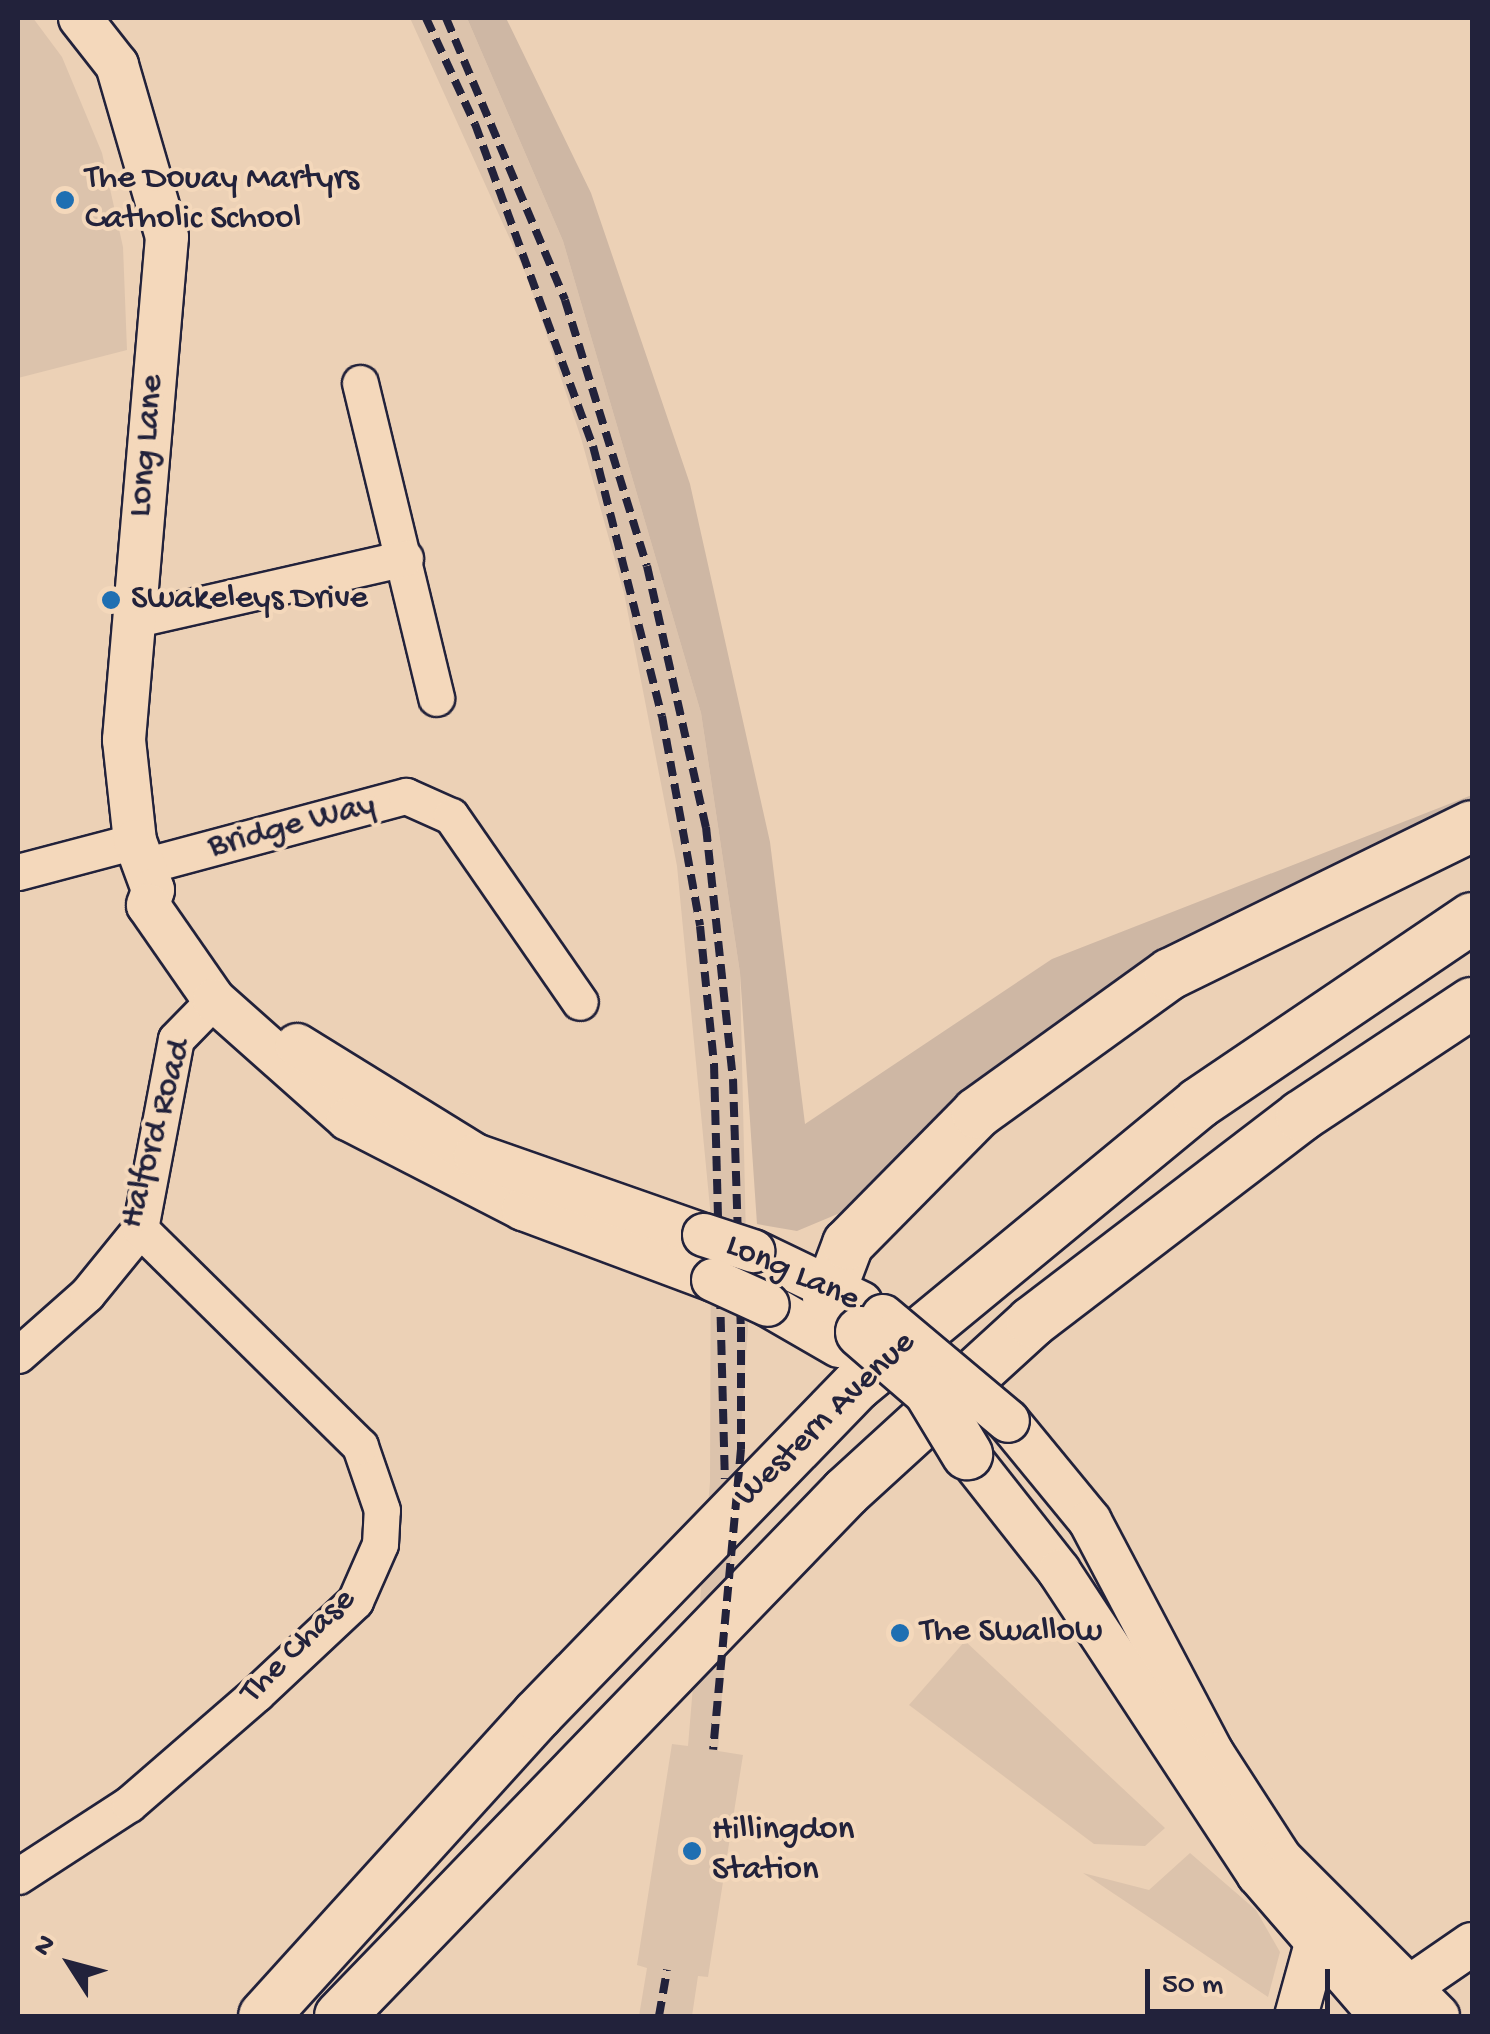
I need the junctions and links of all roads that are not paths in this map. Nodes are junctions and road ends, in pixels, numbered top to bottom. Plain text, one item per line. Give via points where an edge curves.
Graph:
1 (80, 18) edge
2 (360, 383) dead end
3 (405, 558) junction
4 (132, 620) junction
5 (436, 698) dead end
6 (1472, 826) edge
7 (144, 866) junction
8 (18, 872) edge
9 (1472, 918) edge
10 (214, 1000) junction
11 (580, 1002) dead end
12 (1472, 1003) edge
13 (140, 1229) junction
14 (703, 1255) junction
15 (829, 1283) junction
16 (861, 1331) junction
17 (18, 1355) edge
18 (967, 1454) joint
19 (18, 1876) edge
20 (1316, 1944) junction
21 (1472, 1944) edge
22 (1472, 1998) edge
23 (1401, 2011) edge
24 (264, 2016) edge
25 (340, 2016) edge
26 (1296, 2016) edge

1 - 4 main road, Long Lane via 117,65 167,236
2 - 3 street
3 - 4 street
3 - 5 street
4 - 7 main road, Long Lane via 124,740
6 - 15 highway via 1276,918 1098,1020 977,1113 848,1244
7 - 8 street
7 - 10 main road, Long Lane via 148,904
7 - 11 street, Bridge Way via 406,796 451,816
7 - 14 main road, Long Lane via 262,1012 362,1091 519,1174
9 - 24 highway, Western Avenue via 1198,1103 856,1385 616,1630
10 - 13 street, Halford Road via 170,1056
10 - 14 main road, Long Lane via 286,1072 408,1154
12 - 25 highway, Western Avenue via 1300,1116 1032,1322 832,1506
13 - 17 street, Halford Road via 88,1294
13 - 19 street, The Chase via 360,1446 382,1510 380,1544 355,1601 256,1694 129,1804
14 - 15 main road, Long Lane, bridge via 767,1256
14 - 16 main road, Long Lane, bridge via 768,1306
15 - 16 highway via 833,1308
16 - 18 highway, bridge via 929,1391
16 - 23 main road, Long Lane, bridge via 1008,1420 1090,1521 1213,1754 1282,1860
18 - 20 main road via 1011,1503 1258,1874
20 - 23 main road
20 - 26 main road
21 - 23 main road
22 - 23 main road

